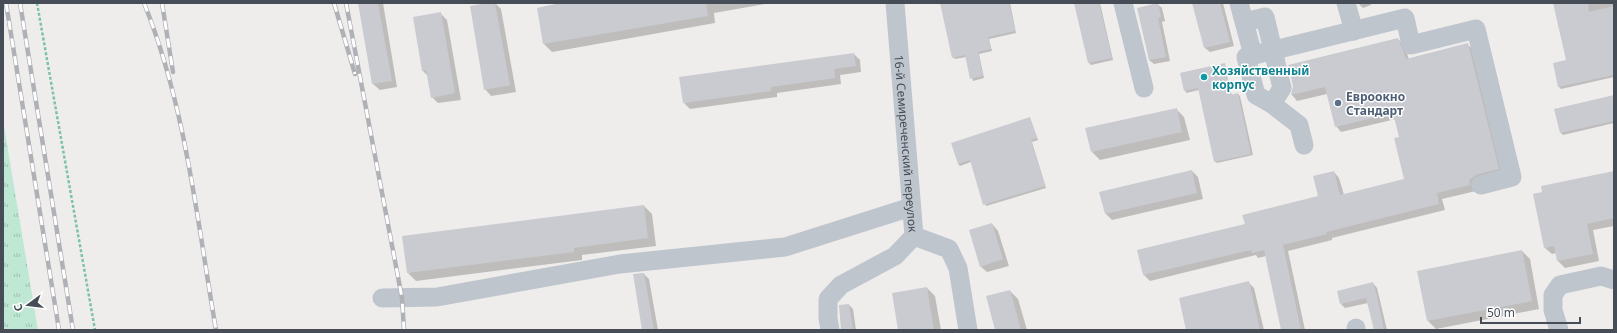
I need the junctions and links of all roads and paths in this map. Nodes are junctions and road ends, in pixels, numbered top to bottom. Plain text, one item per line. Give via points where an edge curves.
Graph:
1 (37, 3) edge
2 (895, 3) edge
3 (1123, 3) edge
4 (1239, 3) edge
5 (1346, 3) edge
6 (1244, 22) junction
7 (1354, 31) junction
8 (1273, 51) junction
9 (1253, 56) junction
10 (1144, 88) dead end
11 (1272, 104) junction
12 (1304, 145) dead end
13 (1481, 185) dead end
14 (911, 207) junction
15 (914, 236) junction
16 (1614, 280) edge
17 (382, 298) dead end
18 (95, 330) edge
19 (830, 330) edge
20 (968, 330) edge
21 (1559, 330) edge

1 - 18 path
2 - 14 street, 16-й Семиреченский переулок
3 - 10 street
4 - 6 street
5 - 7 street
6 - 8 street via 1265,17
6 - 9 street
7 - 8 street
7 - 13 street via 1405,18 1411,45 1476,29 1512,177
8 - 9 street
8 - 11 street via 1282,88
9 - 11 street via 1246,57 1256,95
11 - 12 street via 1299,125
14 - 15 street, 16-й Семиреченский переулок
14 - 17 street via 785,247 620,264 437,297
15 - 19 street via 895,256 841,285 828,299
15 - 20 street, 16-й Семиреченский переулок via 949,249 958,268
16 - 21 street via 1601,276 1560,285 1553,295 1553,310

